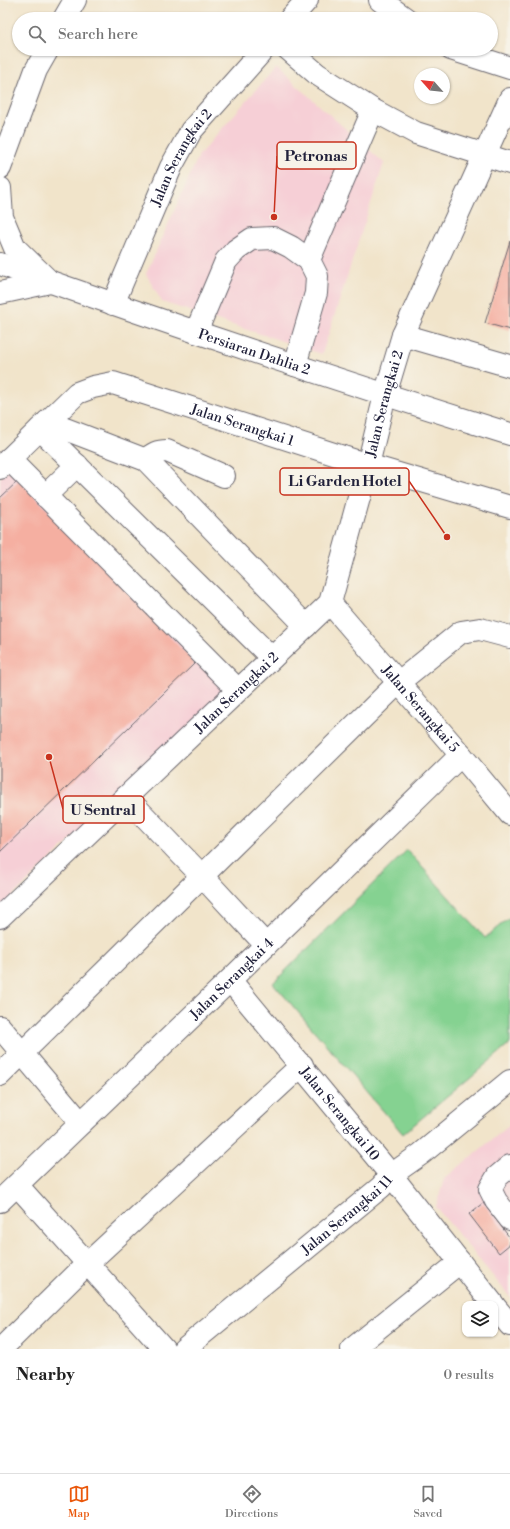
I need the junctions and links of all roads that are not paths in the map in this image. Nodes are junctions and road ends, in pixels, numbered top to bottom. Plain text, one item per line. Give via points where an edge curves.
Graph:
1 (75, 0) edge
2 (307, 0) edge
3 (380, 0) edge
4 (68, 12) edge
5 (296, 12) edge
6 (396, 12) edge
7 (44, 56) edge
8 (258, 56) edge
9 (296, 56) edge
10 (473, 56) edge
11 (510, 68) edge
12 (510, 99) edge
13 (373, 110) junction
14 (484, 155) junction
15 (510, 163) edge
16 (0, 168) edge
17 (0, 188) edge
18 (309, 260) junction
19 (0, 264) edge
20 (50, 282) junction
21 (0, 293) edge
22 (113, 304) junction
23 (196, 332) junction
24 (403, 334) junction
25 (295, 365) junction
26 (510, 366) edge
27 (385, 395) junction
28 (43, 425) junction
29 (510, 434) edge
30 (146, 460) junction
31 (5, 464) edge
32 (368, 464) junction
33 (77, 465) junction
34 (224, 476) dead end
35 (45, 496) junction
36 (510, 507) edge
37 (330, 603) junction
38 (306, 626) junction
39 (510, 637) edge
40 (272, 658) junction
41 (399, 682) junction
42 (238, 690) junction
43 (461, 755) junction
44 (126, 797) junction
45 (510, 814) edge
46 (202, 876) junction
47 (0, 917) edge
48 (266, 945) junction
49 (230, 980) junction
50 (0, 1027) edge
51 (22, 1053) junction
52 (302, 1065) junction
53 (0, 1074) edge
54 (510, 1081) edge
55 (81, 1123) junction
56 (510, 1166) edge
57 (392, 1175) junction
58 (17, 1185) junction
59 (0, 1201) edge
60 (510, 1219) edge
61 (460, 1262) junction
62 (88, 1263) junction
63 (491, 1301) edge
64 (498, 1310) edge
65 (510, 1325) edge
66 (1, 1349) edge
67 (164, 1349) edge
68 (184, 1349) edge
69 (352, 1349) edge

1 - 4 street
2 - 5 street
3 - 6 street
7 - 16 street via 36,70
8 - 22 street, Jalan Serangkai 2 via 191,131 171,167
9 - 13 street via 317,74
10 - 11 street
12 - 14 street, Jalan Serangkai 2
13 - 14 street via 416,133
13 - 18 street
14 - 15 street
14 - 24 street, Jalan Serangkai 2
17 - 20 street via 2,217 15,248
18 - 23 street via 272,238 252,239 226,260
18 - 25 street via 317,276 316,293
19 - 20 street, Persiaran Dahlia 2
20 - 21 street
20 - 22 street, Persiaran Dahlia 2
22 - 23 street, Persiaran Dahlia 2
23 - 25 street, Persiaran Dahlia 2
24 - 26 street
24 - 27 street, Jalan Serangkai 2
25 - 27 street, Persiaran Dahlia 2
27 - 29 street, Persiaran Dahlia 2
27 - 32 street, Jalan Serangkai 2
28 - 30 street
28 - 31 street, Jalan Serangkai 1
28 - 32 street, Jalan Serangkai 1 via 77,393 113,384
28 - 33 street
30 - 34 street via 152,454 166,451
30 - 38 street
31 - 35 street
32 - 36 street, Jalan Serangkai 1
32 - 37 street, Jalan Serangkai 2
33 - 35 street
33 - 40 street
35 - 42 street
37 - 38 street, Jalan Serangkai 2
37 - 41 street, Jalan Serangkai 5
38 - 40 street, Jalan Serangkai 2
39 - 41 street via 480,629 461,632
40 - 42 street, Jalan Serangkai 2
41 - 43 street, Jalan Serangkai 5
41 - 46 street
42 - 44 street, Jalan Serangkai 2
43 - 45 street, Jalan Serangkai 5
43 - 48 street, Jalan Serangkai 4
44 - 46 street
44 - 47 street, Jalan Serangkai 2
46 - 48 street
46 - 51 street
48 - 49 street, Jalan Serangkai 4
49 - 52 street, Jalan Serangkai 10
49 - 55 street, Jalan Serangkai 4
50 - 51 street
51 - 53 street
51 - 55 street
52 - 57 street, Jalan Serangkai 10
52 - 62 street
54 - 57 street, Jalan Serangkai 11
55 - 58 street, Jalan Serangkai 4
56 - 60 street via 497,1177 490,1189
57 - 61 street, Jalan Serangkai 10
57 - 68 street, Jalan Serangkai 11 via 381,1188
58 - 59 street, Jalan Serangkai 4
58 - 62 street
61 - 63 street, Jalan Serangkai 10
61 - 69 street
62 - 66 street
62 - 67 street
64 - 65 street

